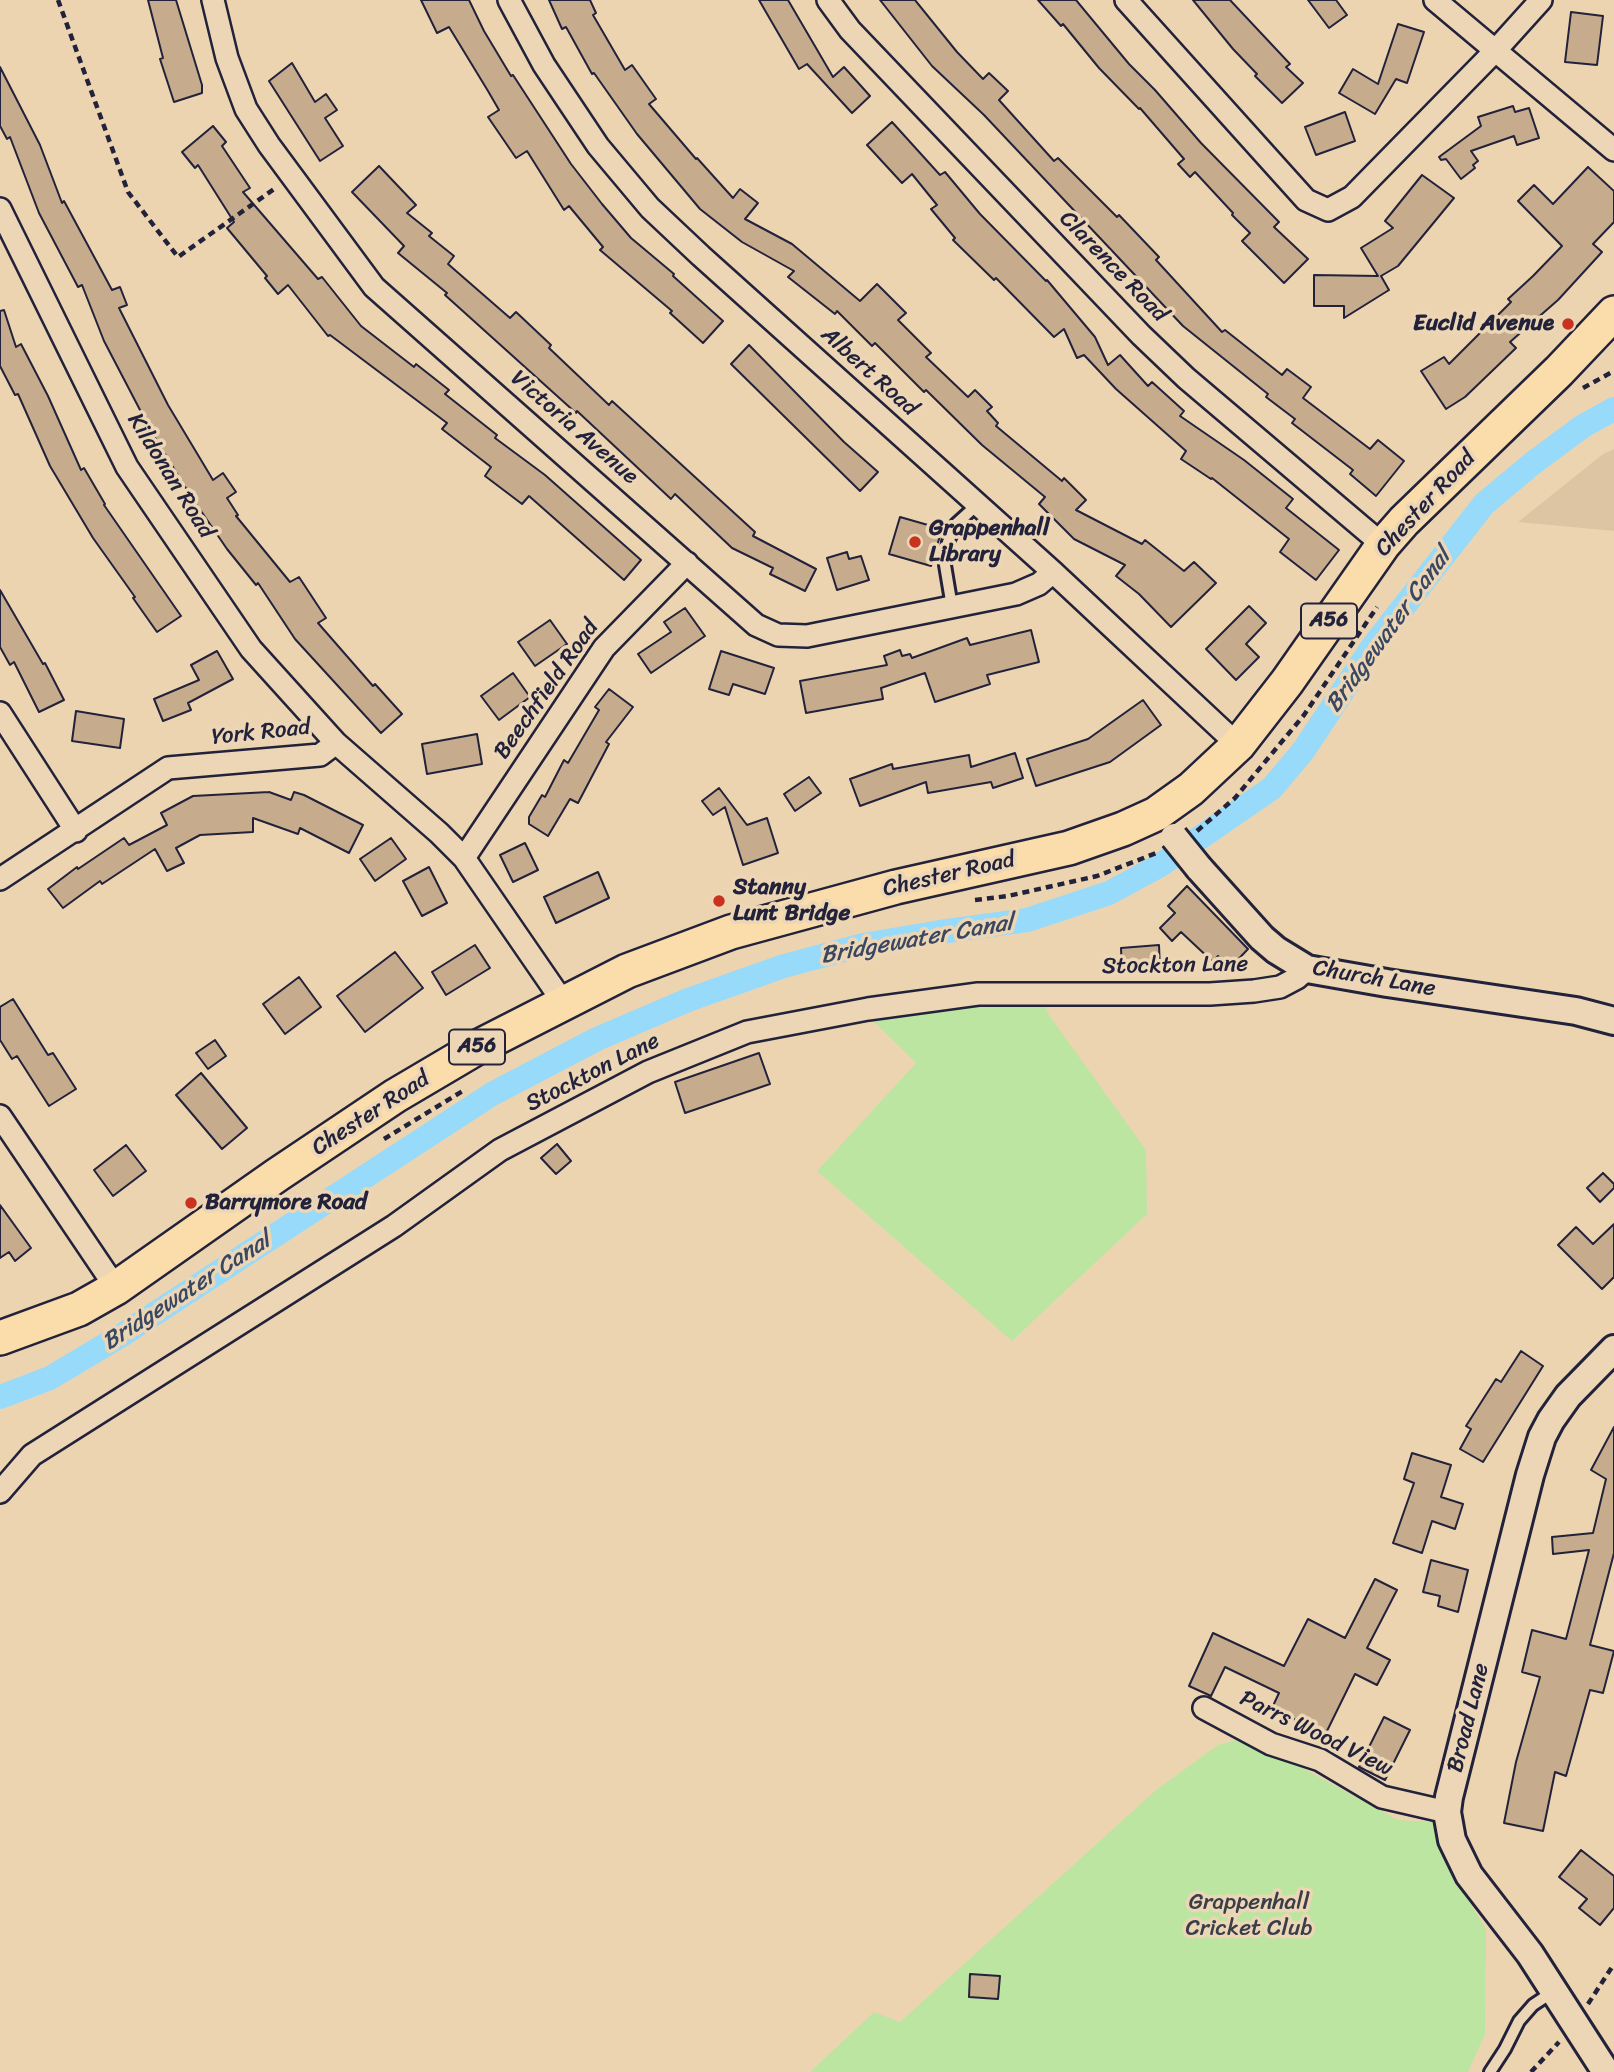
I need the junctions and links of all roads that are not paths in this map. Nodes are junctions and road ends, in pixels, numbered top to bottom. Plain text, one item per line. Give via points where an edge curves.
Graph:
1 (213, 0) edge
2 (509, 0) edge
3 (828, 0) edge
4 (1126, 0) edge
5 (1435, 0) edge
6 (1541, 0) edge
7 (1496, 51) junction
8 (1614, 150) edge
9 (0, 209) edge
10 (1614, 313) edge
11 (978, 505) junction
12 (1384, 545) junction
13 (687, 563) junction
14 (1053, 572) junction
15 (952, 607) junction
16 (0, 713) edge
17 (337, 743) junction
18 (1238, 745) junction
19 (1165, 825) junction
20 (76, 831) junction
21 (464, 858) junction
22 (0, 879) edge
23 (1307, 969) junction
24 (563, 1002) junction
25 (1614, 1021) edge
26 (1, 1121) edge
27 (116, 1288) junction
28 (0, 1338) edge
29 (1614, 1349) edge
30 (0, 1492) edge
31 (1205, 1708) dead end
32 (1447, 1812) junction
33 (1554, 1991) junction
34 (1490, 2072) edge
35 (1606, 2072) edge

1 - 13 street, Victoria Avenue via 246,109 374,287
2 - 11 street, Albert Road via 544,65 598,146 650,208
3 - 12 street, Clarence Road via 850,30 1142,335 1186,378
4 - 7 street via 1306,200 1328,210 1352,197
5 - 7 street
6 - 7 street
7 - 8 street
9 - 17 street, Kildonan Road via 127,467 251,649
10 - 12 main road, Chester Road / A56
11 - 14 street, Albert Road
11 - 15 lane via 956,524 948,542 944,565
12 - 18 main road, Chester Road / A56
13 - 15 street, Victoria Avenue via 757,625 778,635 807,636
13 - 21 street, Beechfield Road via 604,648
14 - 15 street, Victoria Avenue via 1040,584 1016,594
14 - 18 street, Albert Road
16 - 20 street
17 - 20 street, York Road via 320,755 168,768
17 - 21 street, York Road
18 - 19 main road, Chester Road / A56 via 1185,793
19 - 23 street, Church Lane, bridge via 1262,938
19 - 24 main road, Chester Road / A56 via 1123,830 1069,848 896,887 731,932 627,971
20 - 22 street, York Road
21 - 24 street, York Road
23 - 25 street, Church Lane via 1576,1011
23 - 30 street, Stockton Lane via 1280,987 1254,991 978,994 747,1032 648,1072 500,1150 394,1226 32,1455
24 - 27 main road, Chester Road / A56 via 395,1096
26 - 27 street
27 - 28 main road, Chester Road / A56 via 79,1309
29 - 32 street, Broad Lane via 1568,1396 1542,1437
31 - 32 street, Parrs Wood View via 1270,1744 1320,1760 1382,1797
32 - 33 street, Broad Lane via 1458,1857
33 - 34 lane via 1519,2021
33 - 35 street, Broad Lane

